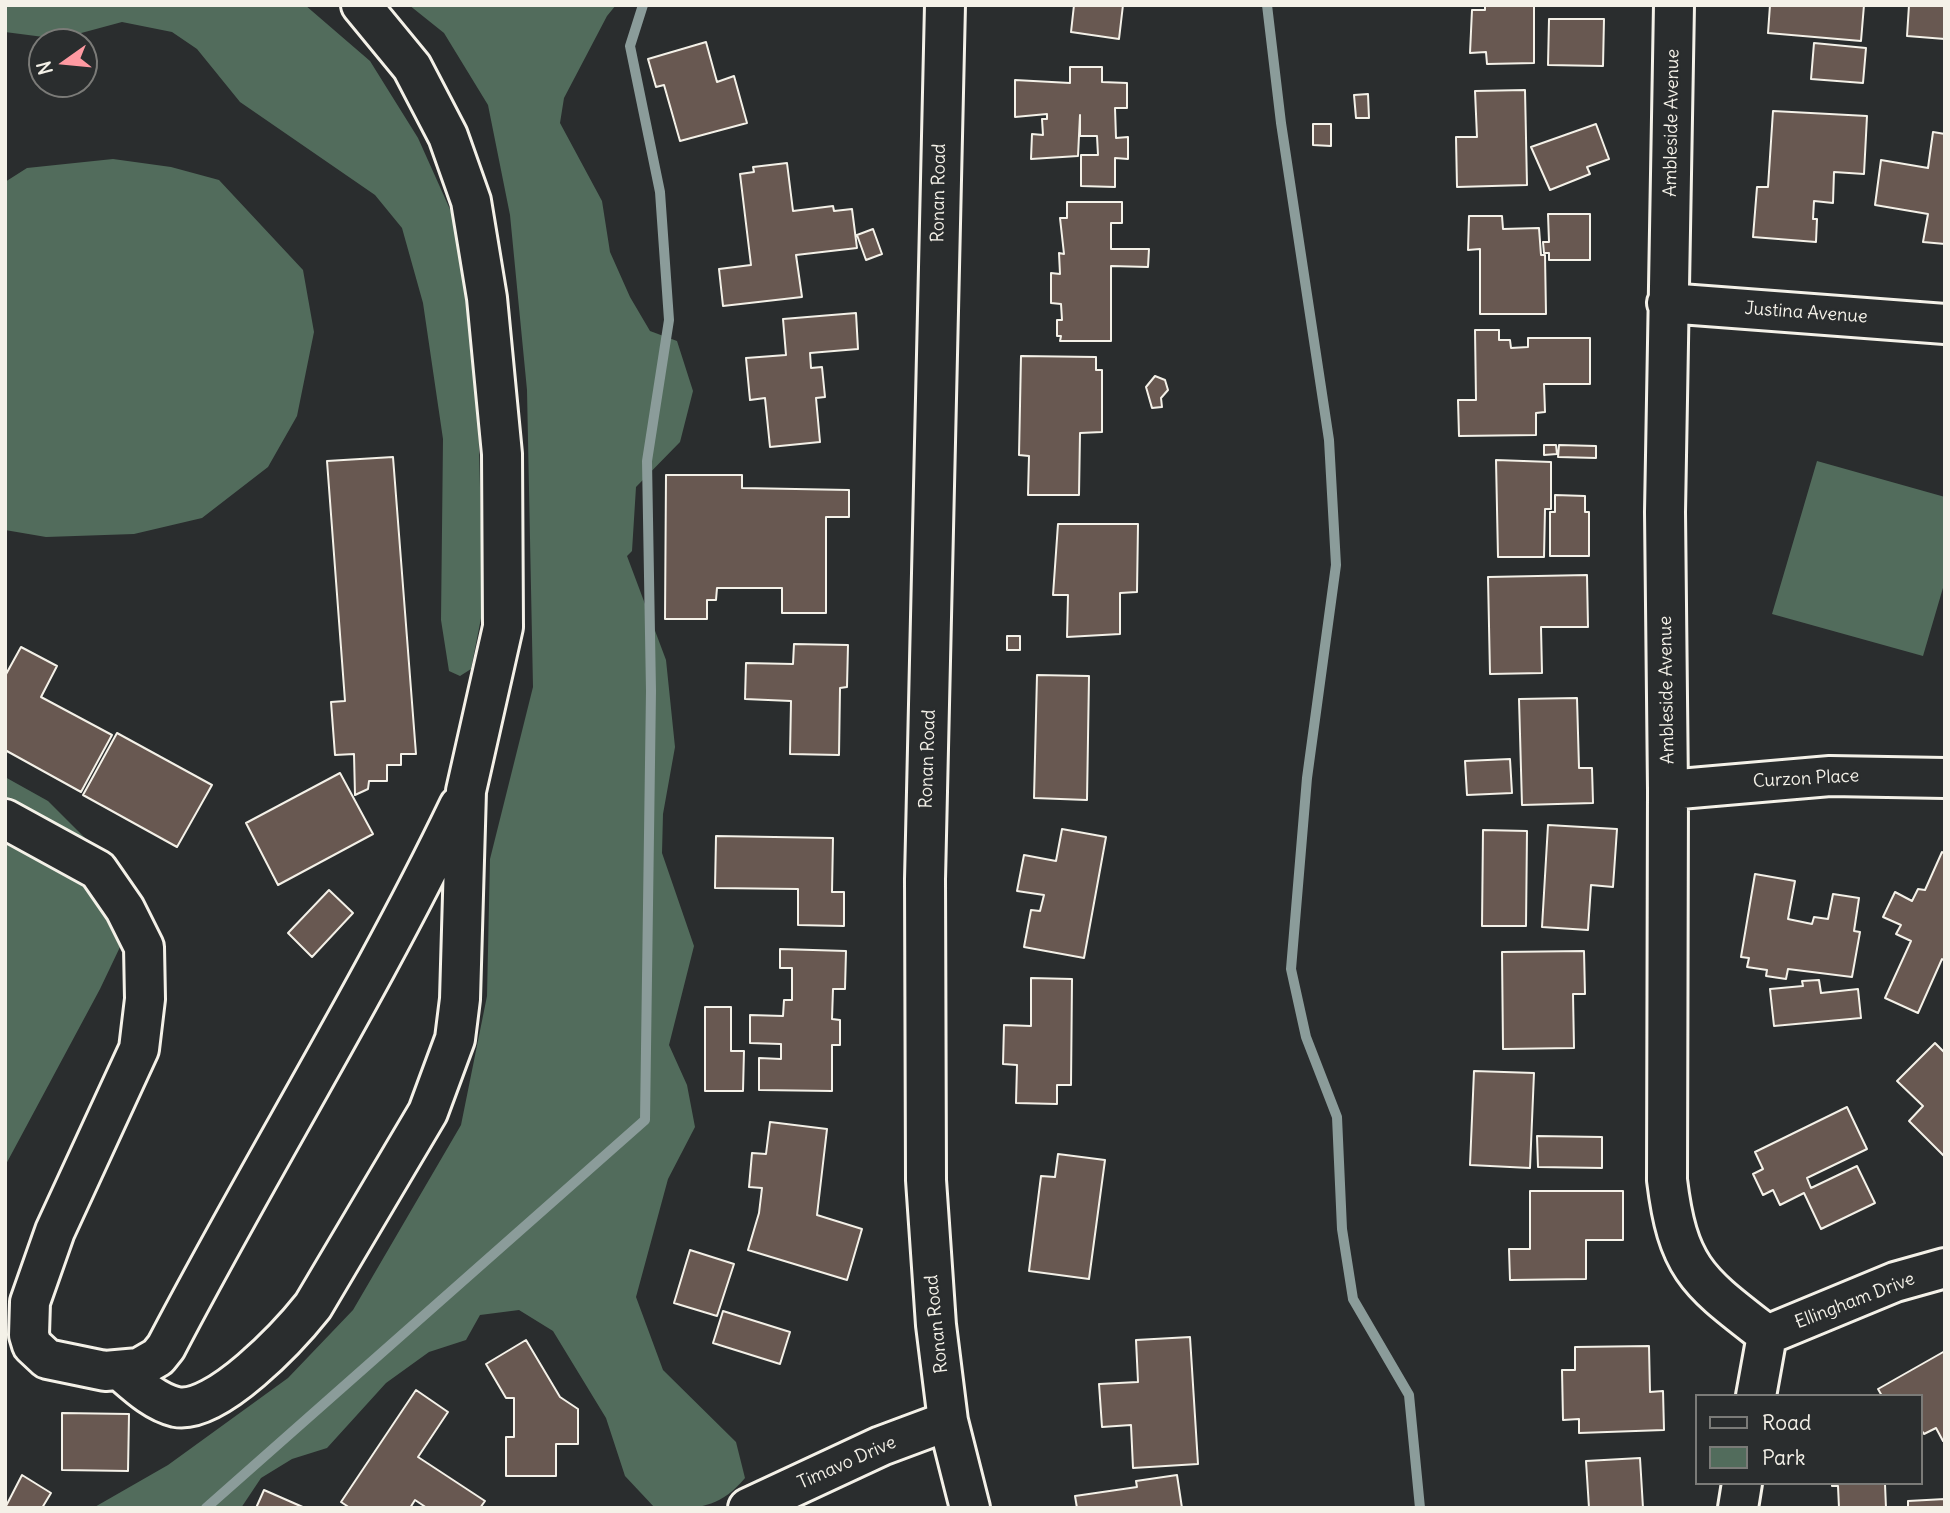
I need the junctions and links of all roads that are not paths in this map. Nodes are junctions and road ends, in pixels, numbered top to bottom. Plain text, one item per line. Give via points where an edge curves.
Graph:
1 (361, 5) edge
2 (945, 5) edge
3 (1674, 5) edge
4 (1667, 303) junction
5 (1945, 324) edge
6 (1945, 778) edge
7 (1668, 790) junction
8 (466, 792) junction
9 (5, 819) edge
10 (1945, 1268) edge
11 (1767, 1335) junction
12 (122, 1372) junction
13 (1756, 1394) edge
14 (948, 1421) junction
15 (1742, 1485) edge
16 (748, 1508) edge
17 (970, 1508) edge
18 (1738, 1508) edge

1 - 8 street via 412,67 448,136 471,201 487,298 502,454 503,627
2 - 14 street, Ronan Road via 924,997 929,1242
3 - 4 street, Ambleside Avenue
4 - 5 street, Justina Avenue
4 - 7 street, Ambleside Avenue
6 - 7 street, Curzon Place via 1830,776
7 - 11 street, Ambleside Avenue via 1667,1180 1672,1220 1680,1249 1709,1289
8 - 12 street via 393,941 241,1204 166,1347 149,1364
8 - 12 street via 459,1009 447,1067 428,1112 313,1306 277,1347 200,1404 178,1407 154,1397
9 - 12 street via 98,870 144,947 145,999 139,1049 55,1231 30,1302 27,1326 32,1345 47,1359
10 - 11 street, Ellingham Drive via 1895,1282
11 - 13 street
14 - 16 street, Timavo Drive via 881,1446
14 - 17 street, Ronan Road
15 - 18 street

